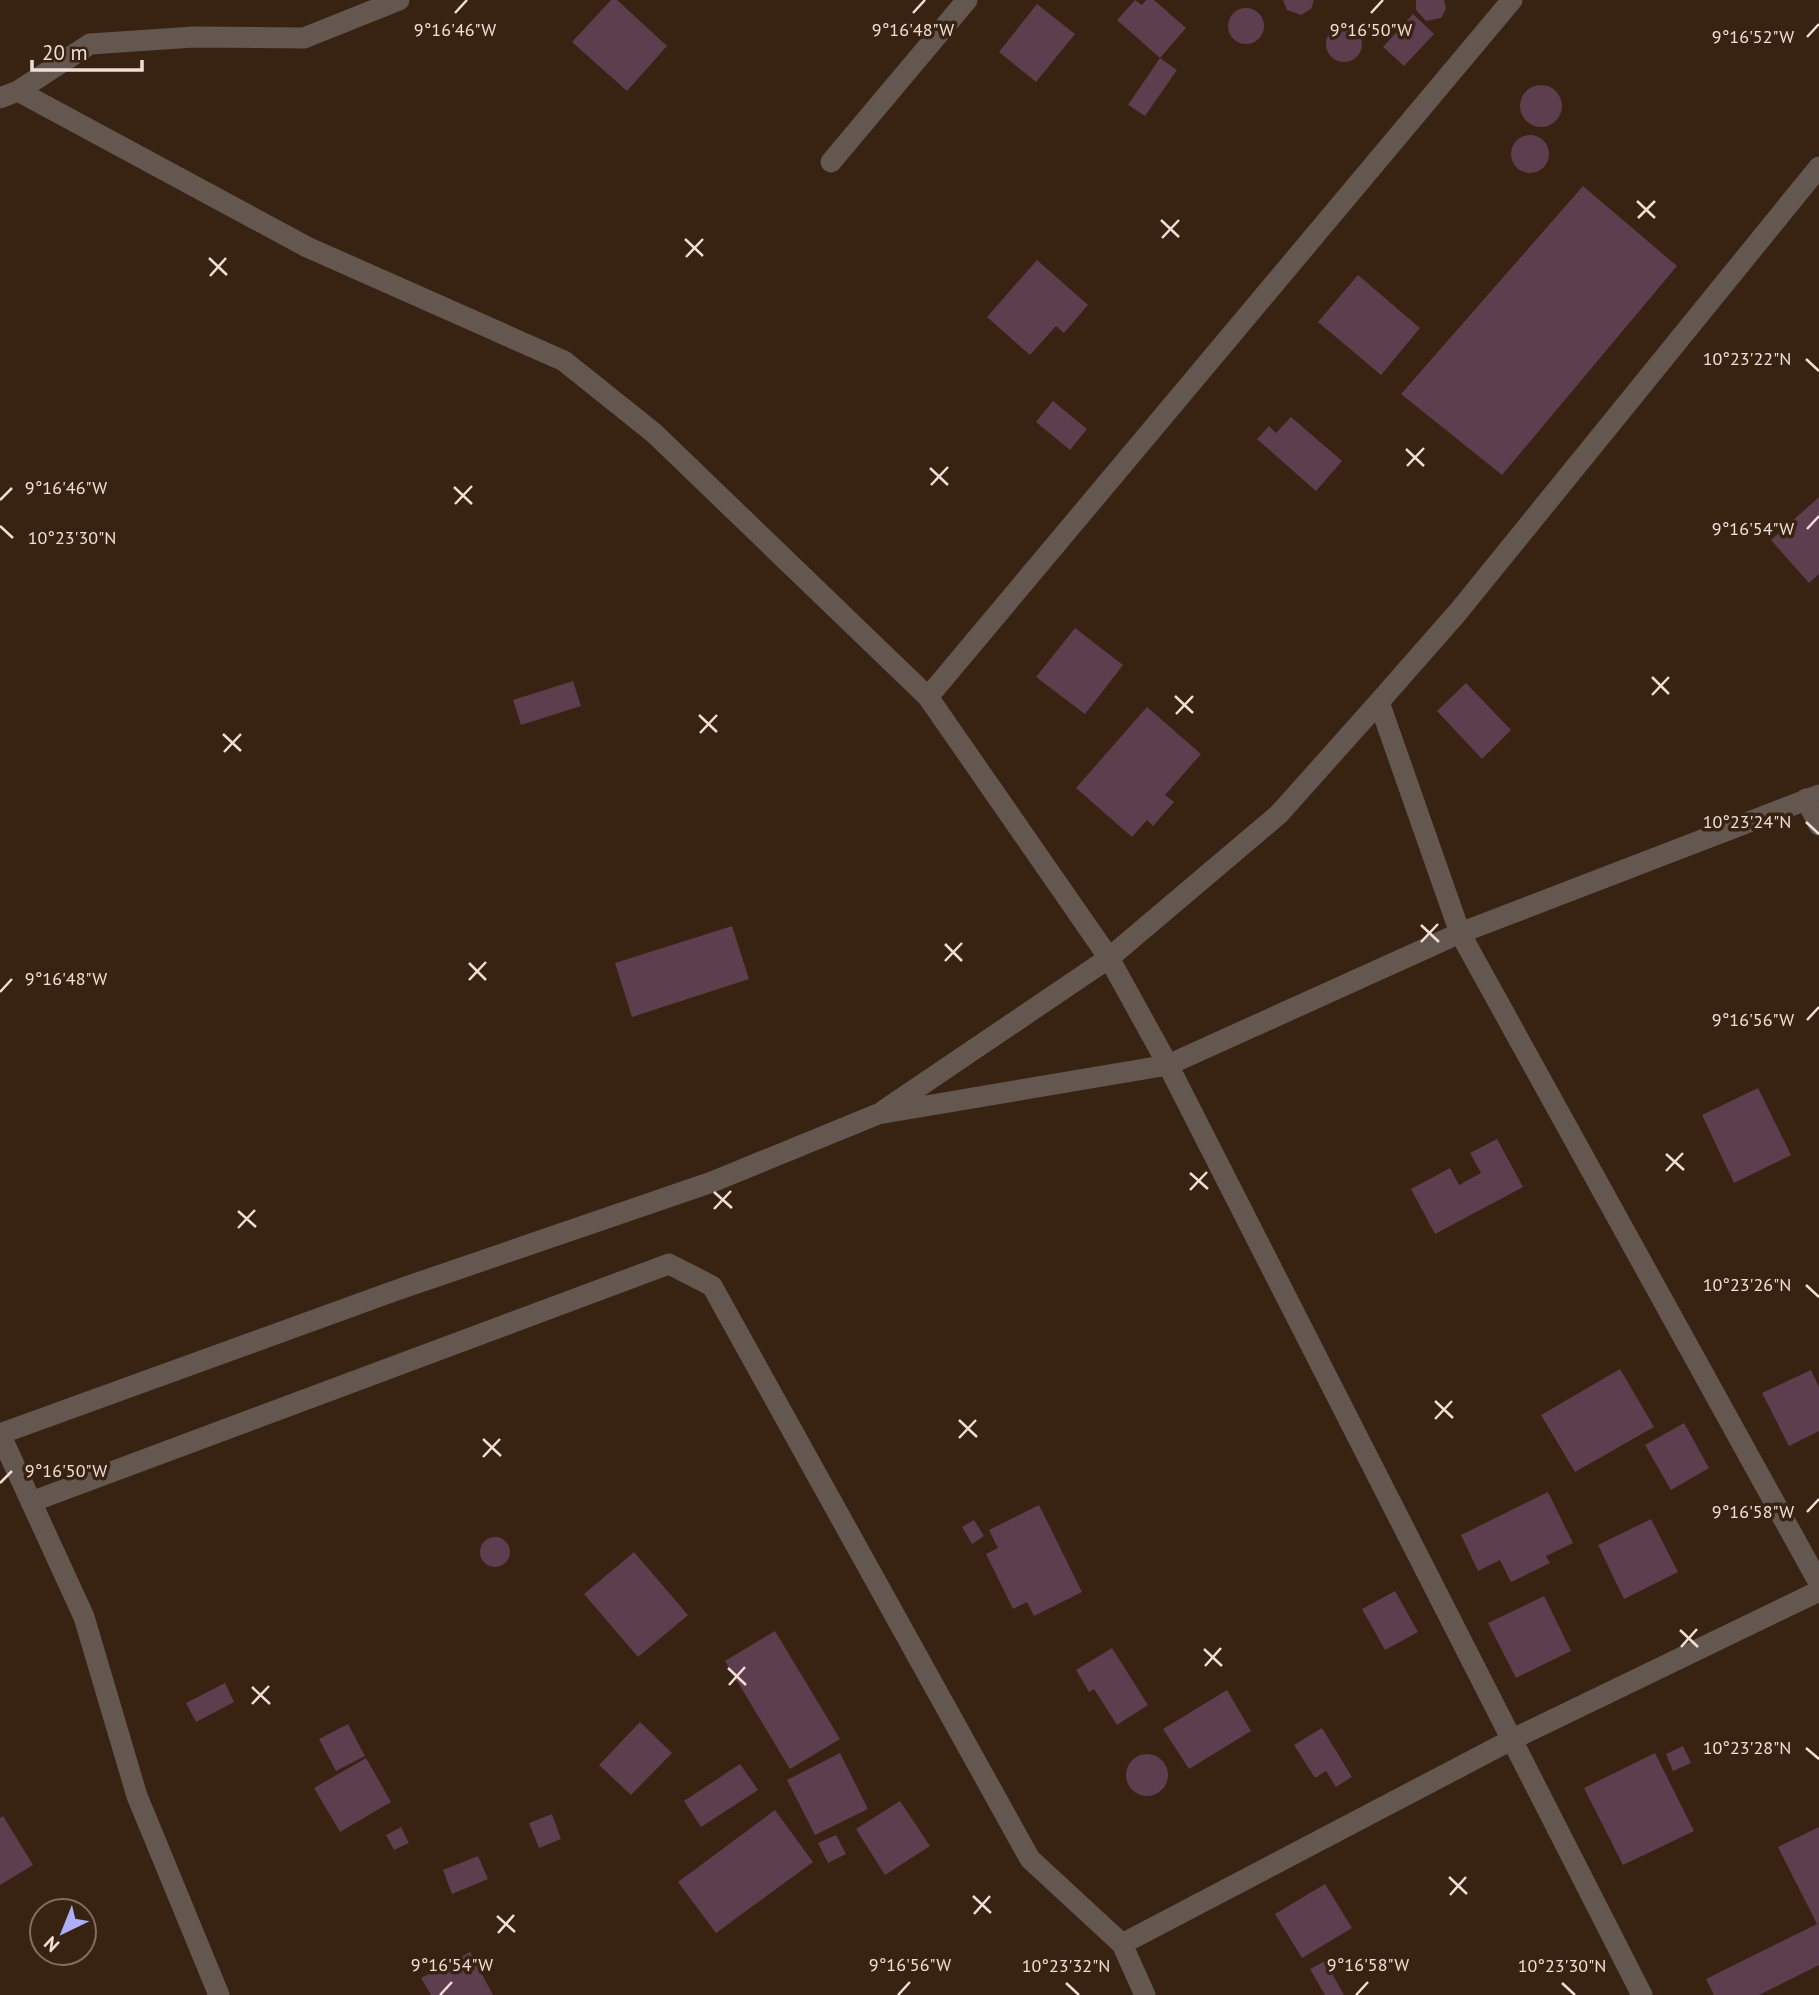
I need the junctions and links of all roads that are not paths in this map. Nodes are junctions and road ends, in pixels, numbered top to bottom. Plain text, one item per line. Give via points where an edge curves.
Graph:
1 (399, 0) edge
2 (967, 0) edge
3 (1513, 0) edge
4 (9, 94) edge
5 (831, 162) dead end
6 (1819, 167) edge
7 (928, 697) junction
8 (1379, 702) junction
9 (1812, 797) edge
10 (1819, 825) edge
11 (1460, 933) junction
12 (1109, 958) junction
13 (1168, 1065) junction
14 (878, 1114) junction
15 (0, 1434) edge
16 (30, 1502) junction
17 (1819, 1583) edge
18 (1819, 1591) edge
19 (1513, 1739) junction
20 (1122, 1944) junction
21 (219, 1995) edge
22 (1145, 1995) edge
23 (1642, 1995) edge

1 - 4 street via 304,38 194,37 90,44
2 - 5 street
3 - 7 street
4 - 7 street via 307,247 564,361 654,433
6 - 8 street via 1458,612
7 - 12 street
8 - 11 street
8 - 12 street via 1279,814
9 - 10 street
9 - 11 street
11 - 13 street
11 - 17 street
12 - 13 street
12 - 14 street
13 - 14 street
13 - 19 street
14 - 15 street via 712,1182
15 - 16 street
16 - 20 street via 669,1265 712,1286 1030,1858
16 - 21 street via 84,1616 137,1796
18 - 19 street
19 - 20 street
19 - 23 street
20 - 22 street

